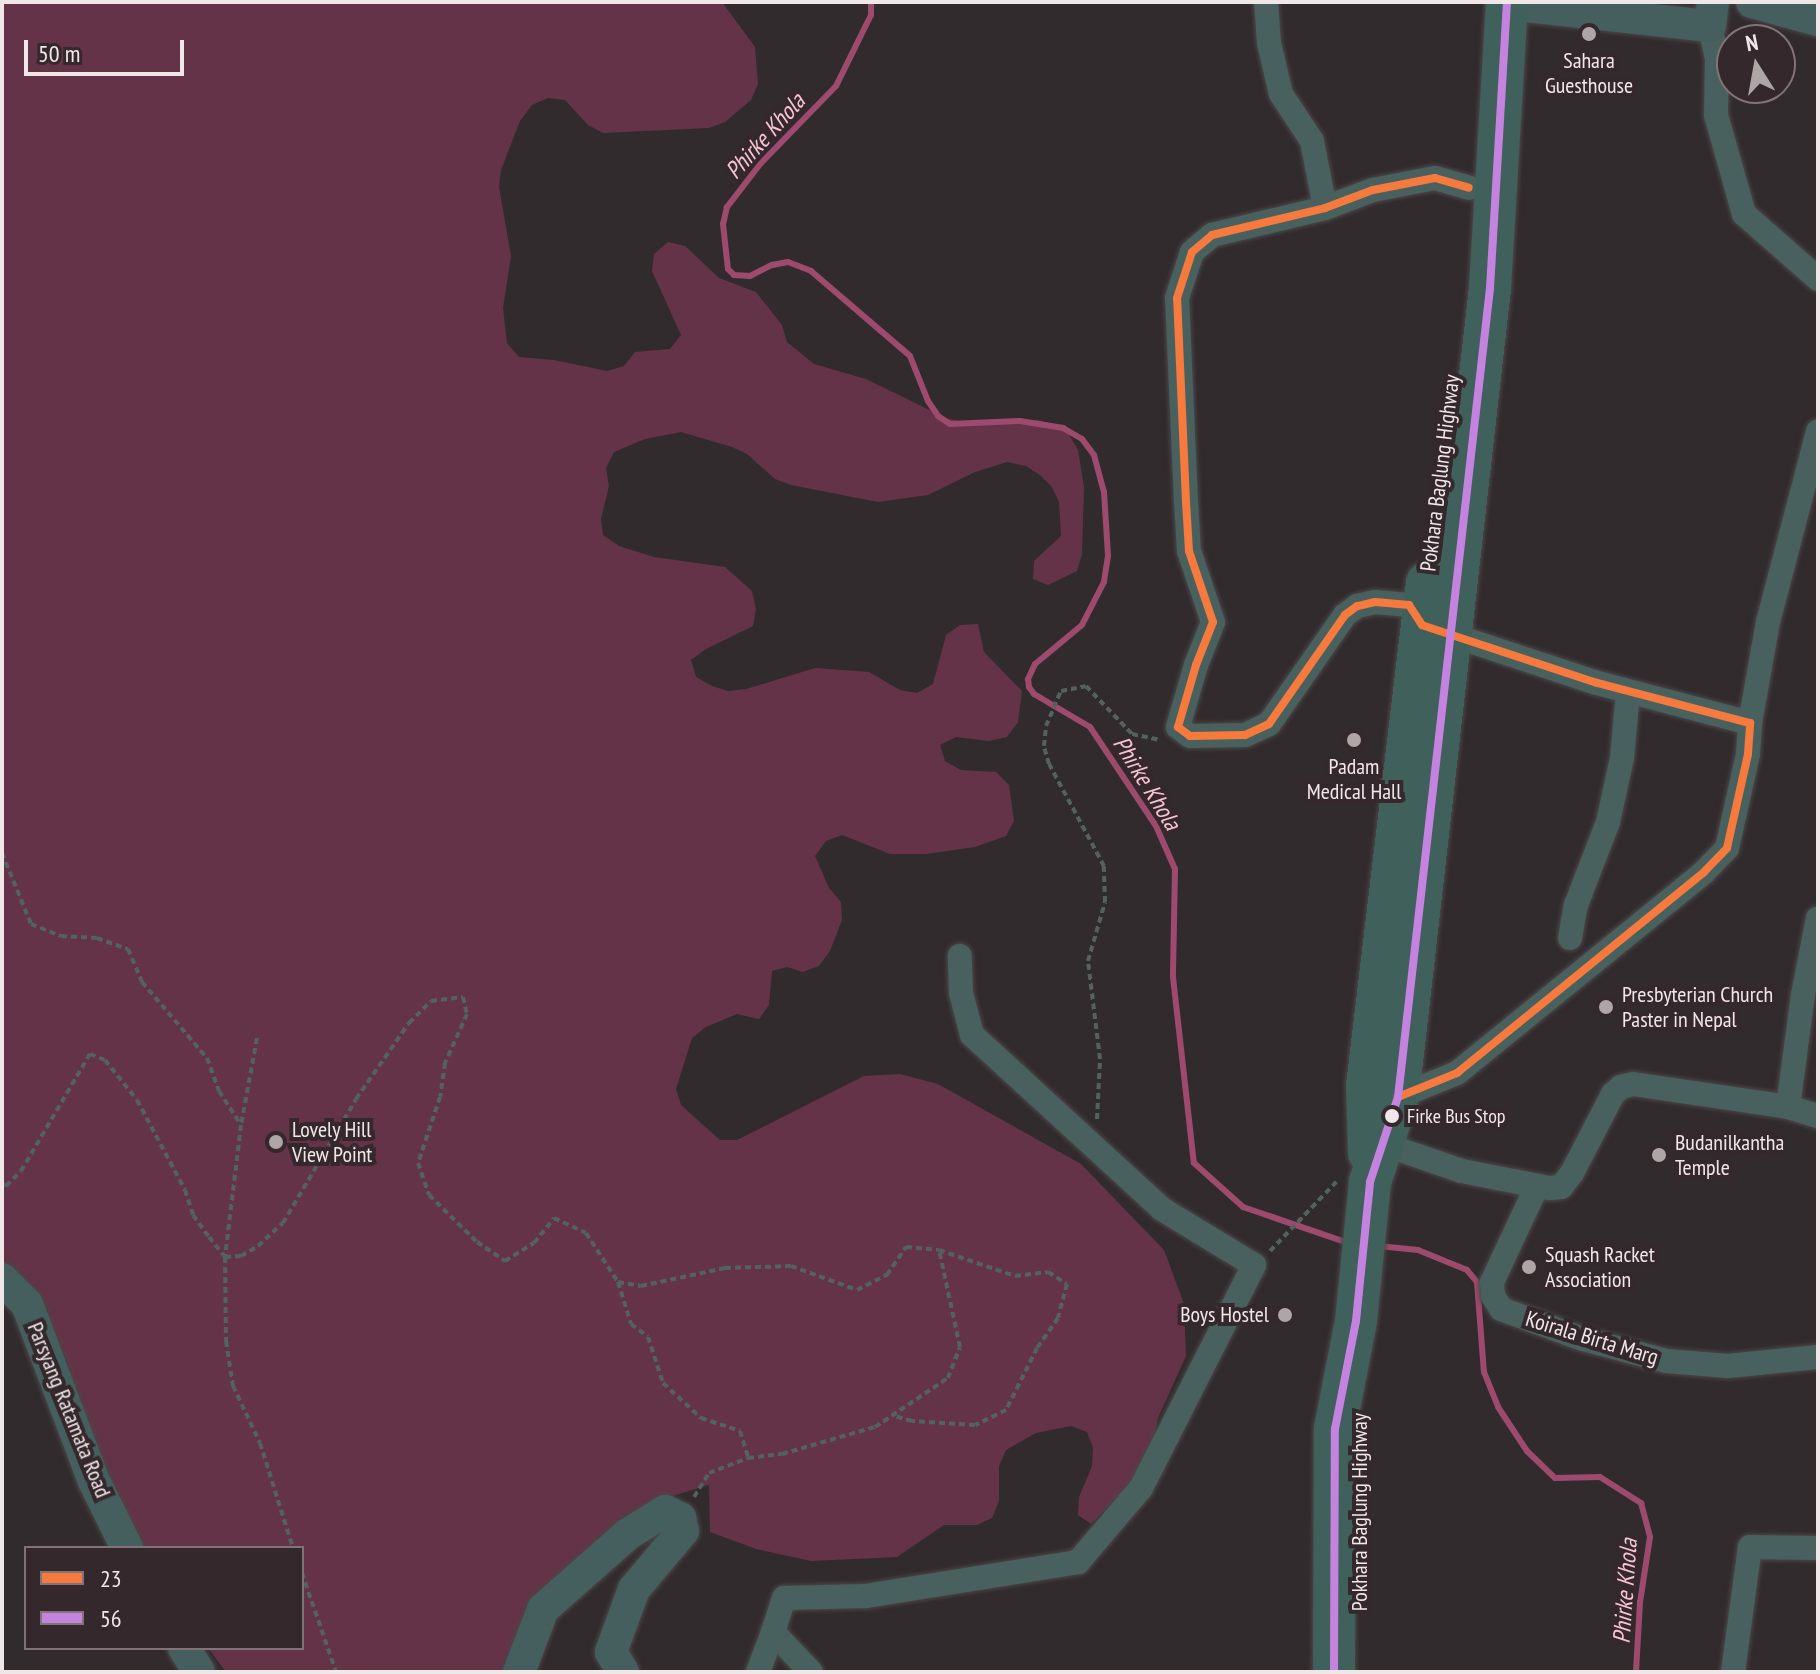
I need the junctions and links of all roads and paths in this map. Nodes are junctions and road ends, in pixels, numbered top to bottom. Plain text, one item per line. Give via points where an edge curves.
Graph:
1 (1266, 2) edge
2 (1752, 2) edge
3 (1498, 3) edge
4 (1712, 14) edge
5 (1818, 20) edge
6 (1469, 188) junction
7 (1325, 208) junction
8 (1818, 279) edge
9 (1818, 431) edge
10 (1436, 630) junction
11 (1628, 692) junction
12 (1750, 723) junction
13 (1183, 733) junction
14 (2, 853) edge
15 (3, 865) edge
16 (1818, 918) edge
17 (1570, 938) dead end
18 (960, 956) dead end
19 (257, 1038) dead end
20 (1398, 1097) junction
21 (1788, 1107) junction
22 (1818, 1116) edge
23 (241, 1125) junction
24 (1092, 1145) junction
25 (1376, 1163) junction
26 (2, 1183) edge
27 (1537, 1186) junction
28 (1329, 1190) dead end
29 (1272, 1248) dead end
30 (939, 1250) junction
31 (225, 1257) junction
32 (2, 1279) edge
33 (618, 1282) junction
34 (1356, 1321) junction
35 (1818, 1357) edge
36 (895, 1416) junction
37 (748, 1458) junction
38 (680, 1518) junction
39 (126, 1546) edge
40 (292, 1546) edge
41 (1818, 1548) edge
42 (304, 1579) edge
43 (773, 1632) junction
44 (185, 1650) edge
45 (199, 1672) edge
46 (336, 1672) edge
47 (519, 1672) edge
48 (623, 1672) edge
49 (758, 1672) edge
50 (811, 1672) edge
51 (1334, 1672) edge
52 (1361, 1672) edge
53 (1733, 1672) edge

1 - 7 street via 1281,94 1312,141
2 - 5 street
3 - 4 street
3 - 6 highway, Pokhara Baglung Highway
3 - 10 highway, Pokhara Baglung Highway via 1490,288
4 - 8 street via 1716,115 1744,214
6 - 7 street via 1435,178 1373,190
6 - 10 highway, Pokhara Baglung Highway
7 - 13 street via 1212,235 1192,252 1177,298 1189,551 1213,622 1183,703 1178,727
9 - 12 street via 1768,622
10 - 11 street
10 - 13 street via 1409,605 1357,606 1345,615 1269,724 1245,735
10 - 20 highway, Pokhara Baglung Highway
10 - 25 highway, Pokhara Baglung Highway via 1367,1086
11 - 12 street
11 - 17 street via 1622,758 1608,822 1580,892
12 - 20 street via 1745,774 1727,848 1457,1073
13 - 24 path via 1140,739 1086,686 1069,688 1055,698 1048,718 1044,746 1049,764 1104,866 1105,902 1088,961 1100,1059 1100,1103
14 - 15 path
15 - 23 path via 22,893 31,924 61,936 97,938 128,949 142,982 207,1058 219,1091
16 - 21 street
18 - 24 street via 961,993 972,1035
19 - 23 path
20 - 25 highway, Pokhara Baglung Highway
21 - 22 street
21 - 27 street via 1633,1084 1621,1087 1561,1187
23 - 31 path
24 - 43 street via 1162,1209 1254,1265 1141,1488 1078,1562 866,1596 784,1598
25 - 27 street via 1462,1171
25 - 34 highway
26 - 31 path via 6,1186 21,1171 90,1054 105,1060 137,1100 193,1215
27 - 35 street, Koirala Birta Marg via 1492,1282 1501,1309 1666,1361 1728,1366
28 - 29 path
30 - 33 path via 906,1247 887,1275 857,1290 791,1266 725,1268 641,1286
30 - 36 path via 960,1347 948,1378
30 - 36 path via 1015,1276 1048,1272 1067,1284 1061,1307 1006,1410 975,1425
31 - 33 path via 241,1256 283,1223 356,1099 409,1023 431,1001 463,997 467,1014 445,1063 440,1097 418,1163 429,1195 477,1242 505,1261 534,1243 554,1218 586,1233
31 - 40 path via 226,1341 233,1386 260,1443
32 - 39 street, Parsyang Ratamata Road via 27,1304 94,1481
33 - 37 path via 631,1324 648,1337 663,1383 701,1418 740,1431
34 - 51 highway, Pokhara Baglung Highway via 1335,1429
34 - 52 highway, Pokhara Baglung Highway
36 - 37 path via 875,1427 782,1454
37 - 38 path via 709,1473
38 - 47 street via 665,1511 628,1534 543,1609
38 - 48 street via 683,1531 634,1589 615,1640 611,1652
41 - 53 street via 1750,1547
42 - 46 path
43 - 49 street
43 - 50 street
44 - 45 street

